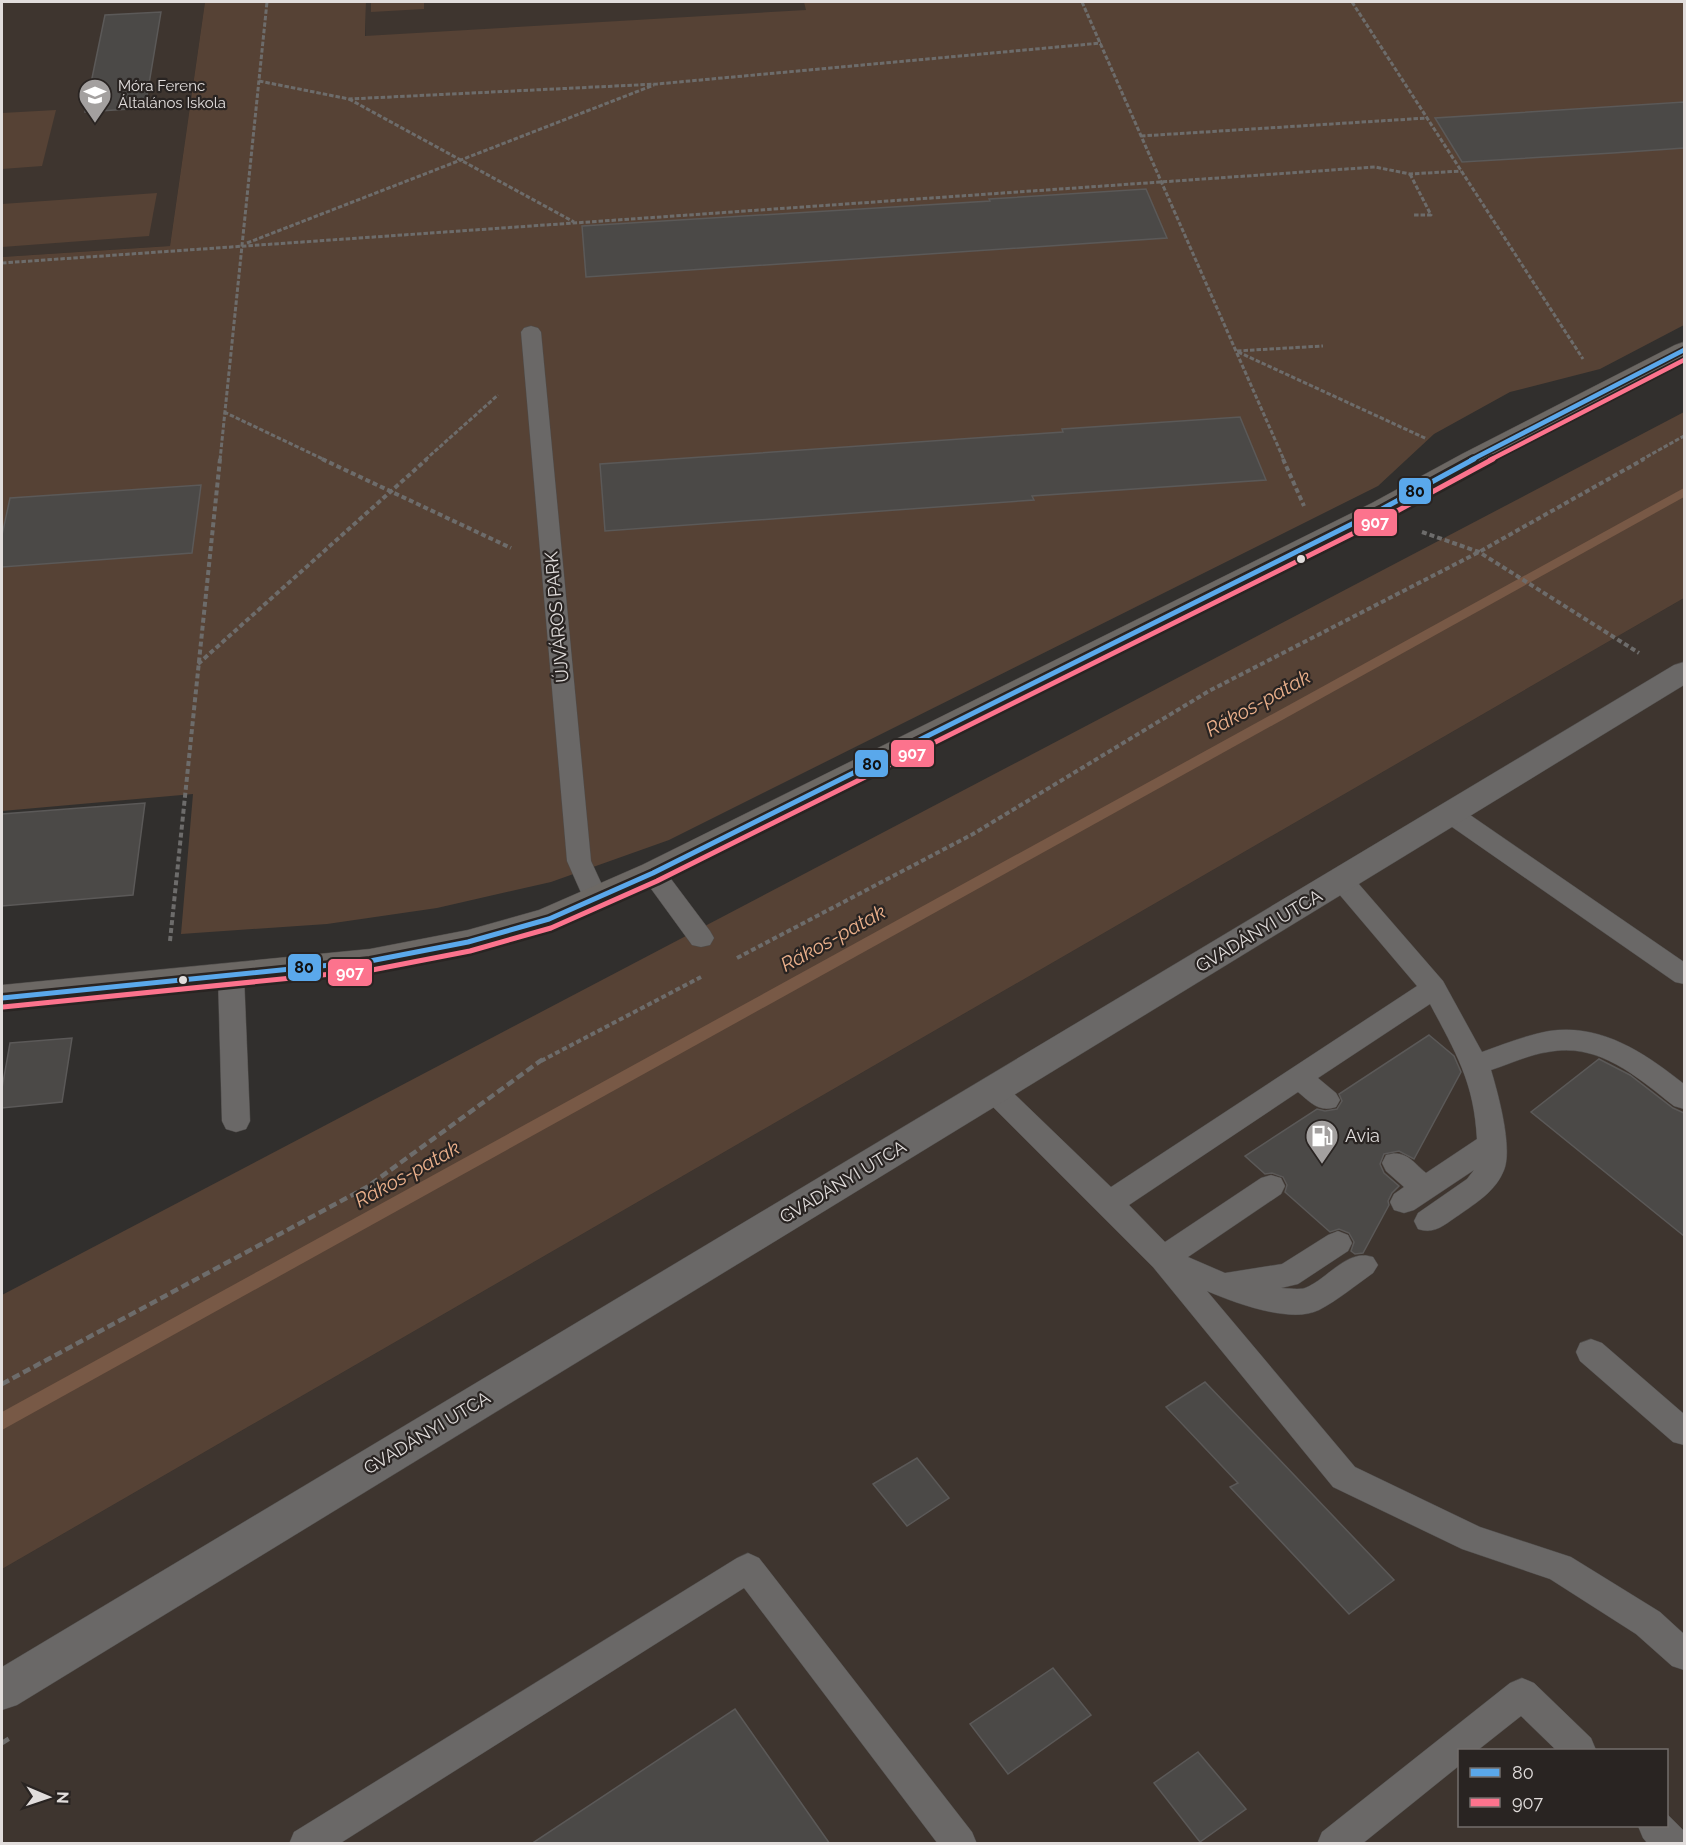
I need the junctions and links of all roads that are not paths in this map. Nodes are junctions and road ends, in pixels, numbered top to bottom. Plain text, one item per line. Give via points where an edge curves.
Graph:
1 (531, 332) dead end
2 (1684, 350) edge
3 (1680, 675) edge
4 (1451, 814) junction
5 (653, 873) junction
6 (1342, 881) junction
7 (596, 900) junction
8 (701, 938) dead end
9 (1684, 975) edge
10 (231, 976) junction
11 (1434, 988) junction
12 (2, 998) edge
13 (1476, 1065) junction
14 (1300, 1077) junction
15 (994, 1091) junction
16 (1326, 1100) dead end
17 (1684, 1100) edge
18 (236, 1121) dead end
19 (1491, 1144) junction
20 (1396, 1163) dead end
21 (1270, 1186) dead end
22 (1109, 1203) junction
23 (1428, 1221) dead end
24 (1338, 1243) dead end
25 (1162, 1259) junction
26 (1363, 1264) dead end
27 (1223, 1285) junction
28 (1591, 1352) dead end
29 (1684, 1432) edge
30 (1684, 1655) edge
31 (2, 1690) edge
32 (1578, 1749) edge
33 (1656, 1827) edge
34 (306, 1844) edge
35 (960, 1844) edge
36 (1334, 1844) edge
37 (1673, 1844) edge

1 - 7 lane, ÚJVÁROS PARK via 579,861
2 - 5 street via 1319,541
3 - 4 street, GVADÁNYI UTCA
4 - 6 street, GVADÁNYI UTCA
4 - 9 lane
5 - 7 street
5 - 8 lane
6 - 11 lane
6 - 15 street, GVADÁNYI UTCA
7 - 10 street via 549,919 468,942 370,961
10 - 12 street
10 - 18 lane
11 - 13 lane
11 - 14 lane
13 - 17 lane via 1551,1041 1588,1040 1629,1056
13 - 19 lane via 1489,1109
14 - 16 lane
14 - 22 lane
15 - 22 lane
15 - 31 street, GVADÁNYI UTCA
19 - 20 lane via 1415,1195
19 - 23 lane via 1491,1168 1477,1187
21 - 25 lane
22 - 25 lane
24 - 27 lane via 1288,1275
25 - 27 lane
25 - 30 lane via 1344,1477 1473,1539 1560,1567 1648,1623
26 - 27 lane via 1309,1301 1265,1300
28 - 29 lane
32 - 36 lane via 1522,1694
33 - 37 lane
34 - 35 lane via 748,1568

